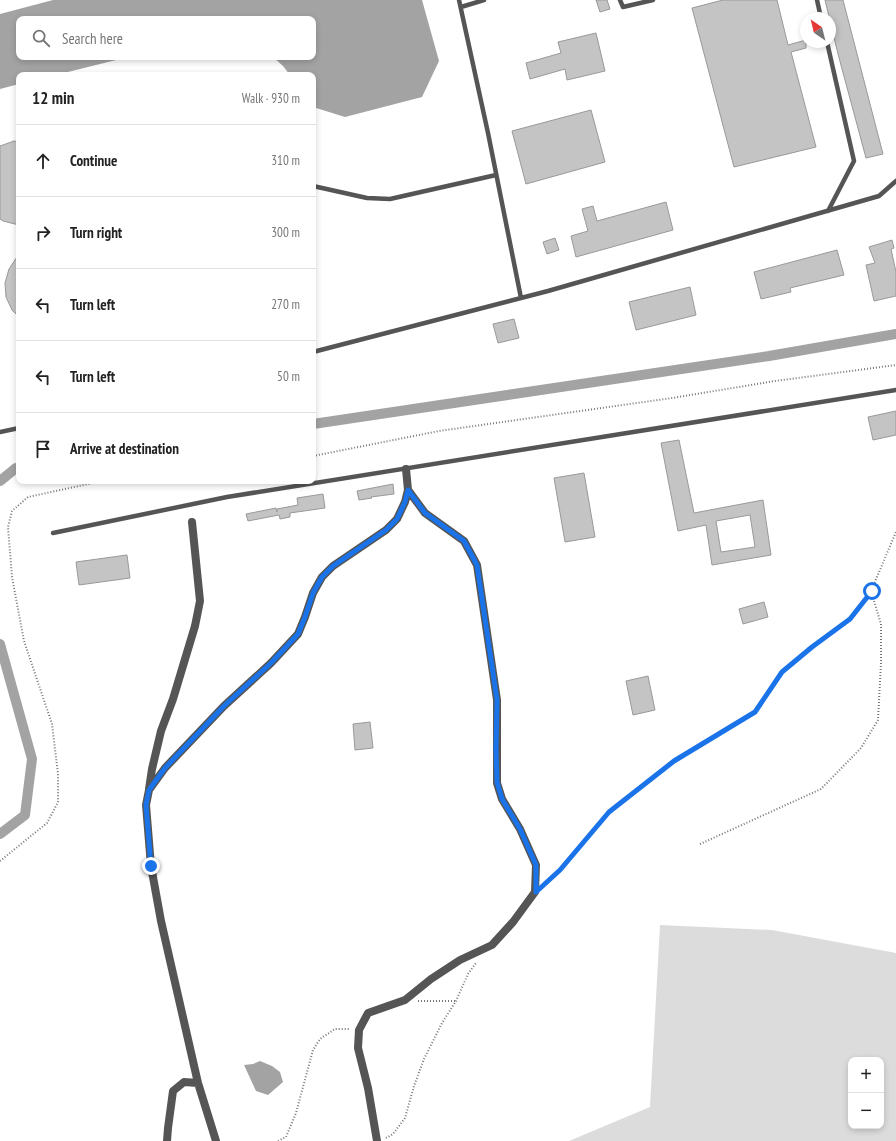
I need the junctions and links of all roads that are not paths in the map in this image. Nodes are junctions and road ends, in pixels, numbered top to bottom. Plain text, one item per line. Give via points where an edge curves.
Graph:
1 (459, 0) edge
2 (484, 0) edge
3 (620, 0) edge
4 (653, 0) edge
5 (817, 0) edge
6 (461, 7) junction
7 (820, 12) edge
8 (828, 48) edge
9 (496, 175) junction
10 (896, 181) edge
11 (316, 187) edge
12 (828, 211) junction
13 (521, 298) junction
14 (316, 351) edge
15 (896, 390) edge
16 (16, 429) edge
17 (0, 432) edge
18 (406, 469) junction
19 (316, 483) edge
20 (310, 484) edge
21 (408, 490) junction
22 (192, 522) dead end
23 (53, 533) dead end
24 (149, 790) junction
25 (198, 1083) junction
26 (167, 1141) edge
27 (216, 1141) edge
28 (377, 1141) edge

1 - 6 lane
2 - 6 lane
3 - 4 lane via 623,7
5 - 7 lane
6 - 9 lane
8 - 12 lane via 854,161
9 - 11 lane via 390,199 367,198
9 - 13 lane
10 - 12 lane via 879,196
12 - 13 lane
13 - 14 lane
15 - 18 lane
16 - 17 lane
18 - 19 lane
18 - 21 street
20 - 23 lane via 227,497
21 - 24 street via 397,519 322,577 313,593 298,634 165,768
21 - 28 street via 425,513 464,541 477,565 497,700 497,782 502,799 520,829 536,865 536,892 492,945 460,960 405,1000 368,1013 358,1030 358,1048
22 - 24 street via 200,601 196,626 161,731
24 - 25 street via 146,805 151,866 161,922
25 - 26 street via 184,1082 173,1091
25 - 27 street

